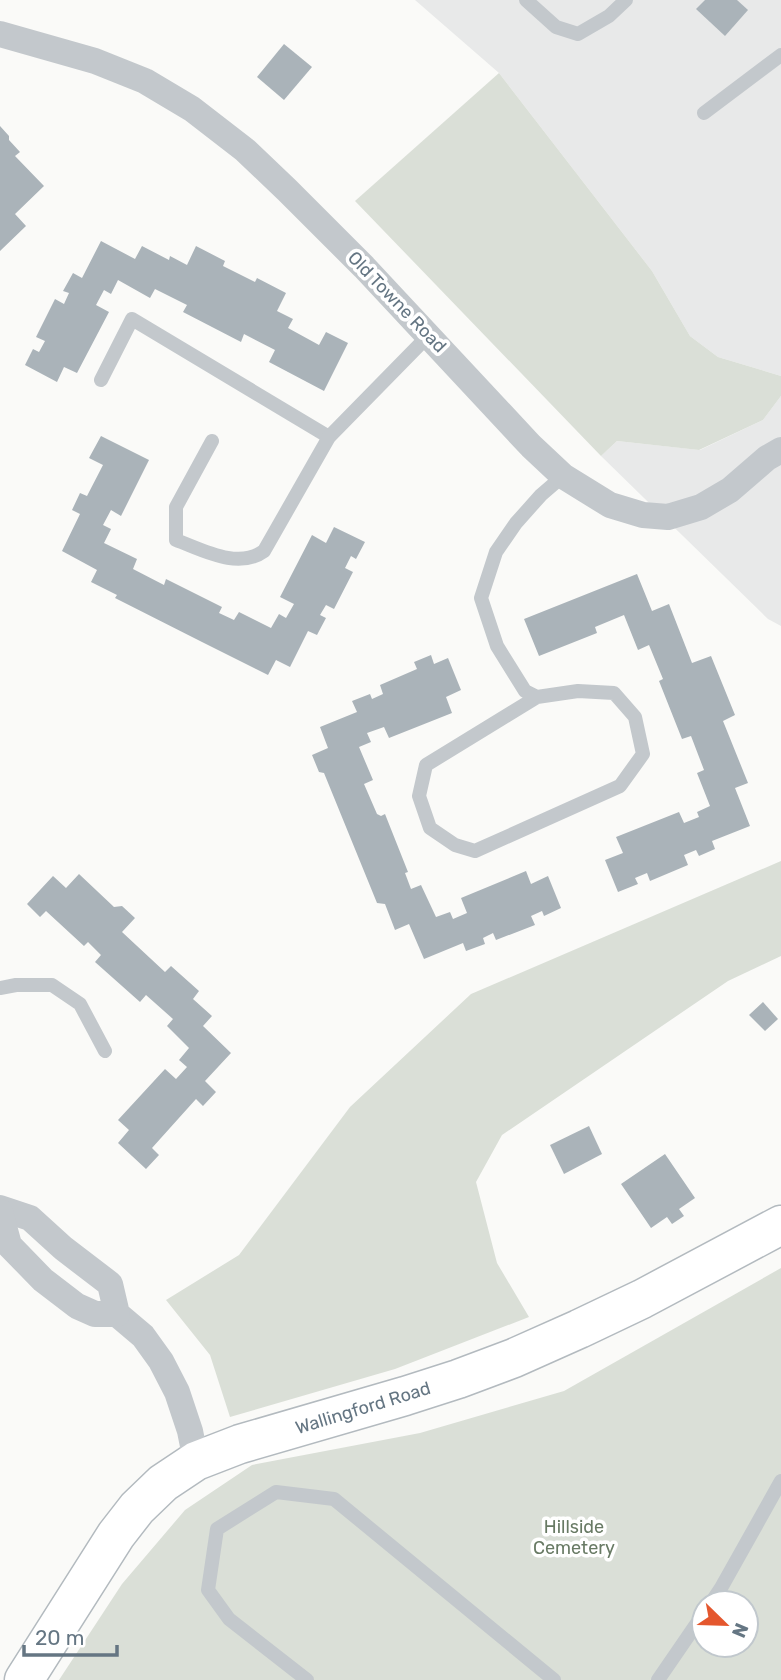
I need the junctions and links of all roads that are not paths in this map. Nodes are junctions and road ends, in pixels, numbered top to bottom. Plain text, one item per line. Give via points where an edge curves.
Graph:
1 (526, 0) edge
2 (626, 0) edge
3 (0, 34) edge
4 (781, 55) edge
5 (704, 113) dead end
6 (429, 335) junction
7 (101, 380) dead end
8 (330, 437) junction
9 (212, 441) dead end
10 (781, 450) edge
11 (563, 476) junction
12 (537, 696) junction
13 (0, 988) edge
14 (104, 1051) dead end
15 (0, 1210) edge
16 (781, 1225) edge
17 (117, 1314) junction
18 (196, 1461) junction
19 (781, 1480) edge
20 (720, 1589) edge
21 (690, 1633) edge
22 (24, 1680) edge
23 (307, 1680) edge
24 (554, 1680) edge
25 (657, 1680) edge

1 - 2 lane via 556,27 578,34
3 - 6 street, Old Towne Road via 145,80 192,109 279,182
4 - 5 lane
6 - 8 lane
6 - 11 street, Old Towne Road
7 - 8 lane via 132,319
8 - 9 lane via 264,551 239,560 176,540 176,507
10 - 11 street, Old Towne Road via 730,490 701,507 668,517 610,505
11 - 12 lane via 516,523 496,552 481,598 497,646 525,691
12 - 12 lane via 614,693 635,717 642,754 620,786 475,851 455,845 430,828 419,796 426,765
13 - 14 lane via 52,985 79,1004
15 - 17 street via 30,1218 110,1284
15 - 17 street via 9,1245 43,1280 94,1314
16 - 18 street, Wallingford Road via 642,1299 514,1358
17 - 18 street via 144,1336 161,1360 177,1392
18 - 22 street, Wallingford Road via 137,1508
19 - 20 lane
21 - 25 lane
23 - 24 lane via 229,1619 208,1590 218,1529 276,1492 334,1499

